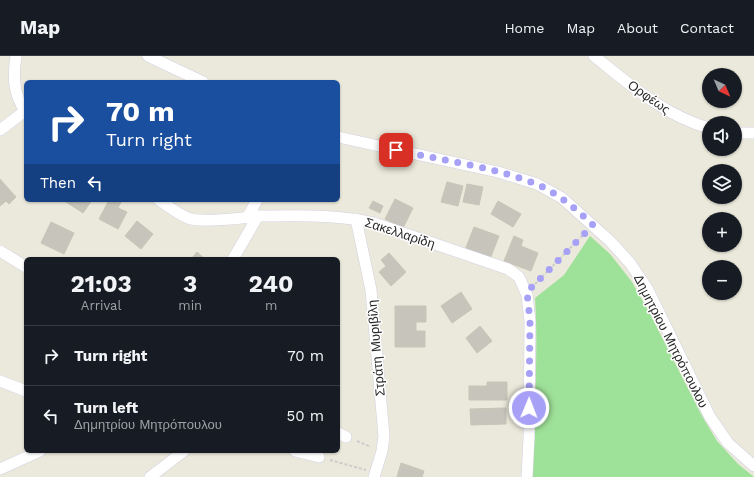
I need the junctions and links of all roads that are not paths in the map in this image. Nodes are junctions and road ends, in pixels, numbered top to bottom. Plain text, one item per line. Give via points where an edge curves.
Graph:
1 (16, 56) edge
2 (148, 56) edge
3 (594, 56) edge
4 (199, 80) edge
5 (24, 109) edge
6 (24, 112) edge
7 (702, 126) edge
8 (0, 130) edge
9 (742, 133) edge
10 (754, 133) edge
11 (340, 137) edge
12 (162, 202) edge
13 (256, 202) edge
14 (258, 216) junction
15 (247, 218) junction
16 (356, 219) junction
17 (0, 251) edge
18 (234, 257) edge
19 (24, 266) edge
20 (0, 381) edge
21 (24, 390) edge
22 (36, 453) edge
23 (181, 453) edge
24 (303, 453) edge
25 (319, 457) road end
26 (754, 466) edge
27 (0, 469) edge
28 (374, 475) edge
29 (150, 477) edge
30 (526, 477) edge

1 - 5 street via 13,74 16,92
2 - 4 street
3 - 7 street, Ορφέως via 665,109 678,117
6 - 8 street
9 - 10 street
11 - 26 street, Δημητρίου Μητρόπουλου via 498,172 537,184 562,198 630,263 647,288 710,417 728,443
12 - 15 street, Σακελλαρίδη via 189,219
13 - 15 street
14 - 15 street, Σακελλαρίδη
14 - 16 street, Σακελλαρίδη via 340,216
14 - 18 street
16 - 28 street, Στράτη Μυριβίλη via 371,290 384,436 382,452
16 - 30 street, Σακελλαρίδη via 508,269 519,277 527,292 530,329
17 - 19 street
20 - 21 street
22 - 27 street
23 - 29 street
24 - 25 street

